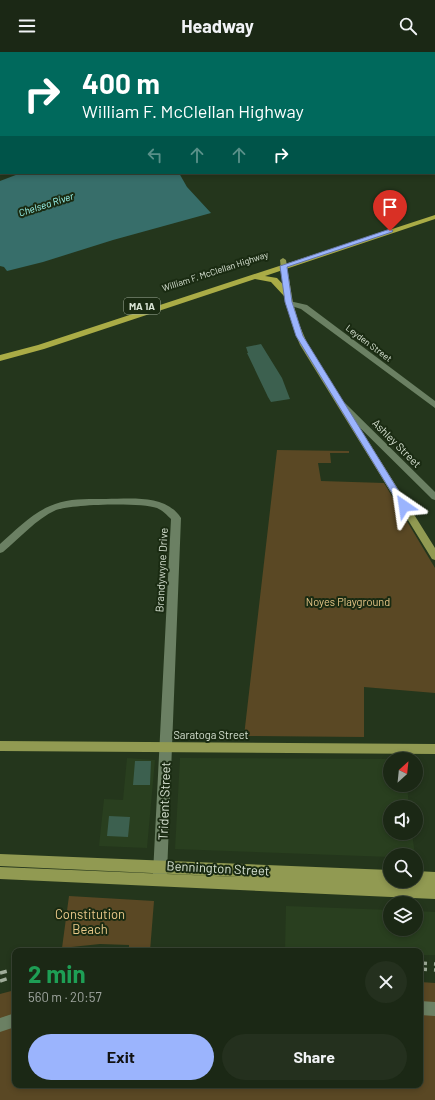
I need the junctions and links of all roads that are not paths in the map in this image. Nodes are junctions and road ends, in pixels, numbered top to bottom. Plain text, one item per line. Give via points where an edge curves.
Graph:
1 (435, 210) edge
2 (435, 217) edge
3 (283, 263) junction
4 (247, 279) junction
5 (288, 298) junction
6 (0, 350) edge
7 (0, 358) edge
8 (342, 405) junction
9 (435, 405) edge
10 (361, 437) junction
11 (375, 437) junction
12 (435, 497) edge
13 (0, 549) edge
14 (435, 556) edge
15 (0, 746) edge
16 (166, 746) junction
17 (435, 750) edge
18 (0, 860) edge
19 (0, 873) edge
20 (160, 874) junction
21 (366, 876) junction
22 (383, 877) edge
23 (423, 878) edge
24 (435, 879) edge
25 (319, 880) junction
26 (367, 889) junction
27 (435, 892) edge
28 (423, 1008) edge
29 (435, 1009) edge
30 (12, 1021) edge
31 (0, 1025) edge

1 - 3 highway, William F. McClellan Highway / MA 1A
2 - 3 highway, William F. McClellan Highway / MA 1A
3 - 4 highway, William F. McClellan Highway / MA 1A
3 - 5 main road
3 - 6 highway, William F. McClellan Highway / MA 1A
4 - 5 highway via 271,279 279,284
4 - 7 highway, William F. McClellan Highway / MA 1A via 41,347
5 - 8 main road via 296,328 304,345
5 - 9 street, Leyden Street via 304,307
8 - 10 main road
8 - 11 street, Ashley Street
10 - 11 street
10 - 14 main road
11 - 12 street, Ashley Street
13 - 16 street, Brandywyne Drive via 43,514 62,505 79,502 159,505 176,518
15 - 16 main road, Saratoga Street
16 - 17 main road, Saratoga Street
16 - 20 street, Trident Street
18 - 20 main road, Bennington Street
19 - 20 main road, Bennington Street
20 - 25 main road, Bennington Street
21 - 22 main road, Bennington Street
21 - 25 main road, Bennington Street
21 - 26 main road
23 - 24 main road
25 - 26 main road, Bennington Street
26 - 27 main road, Bennington Street
28 - 29 street
30 - 31 street

